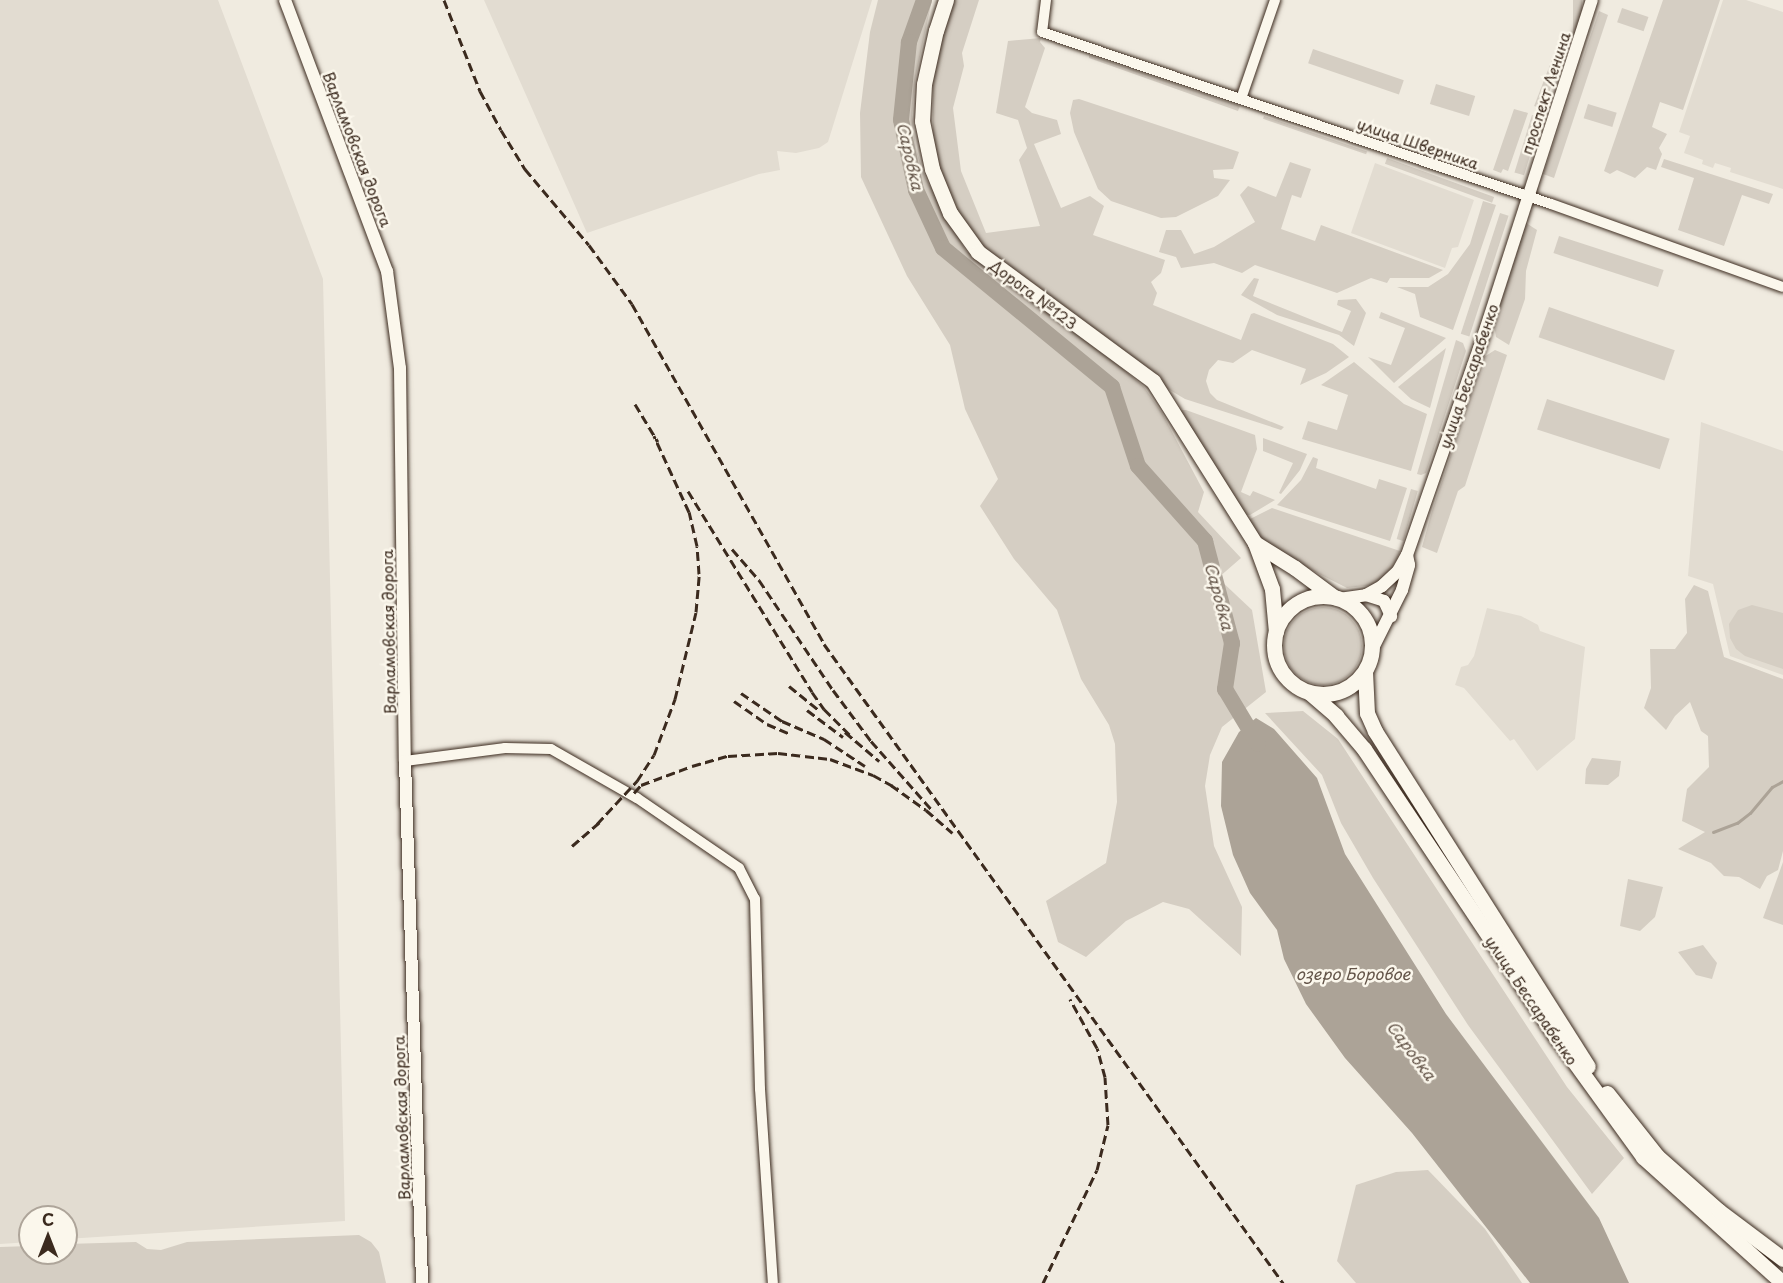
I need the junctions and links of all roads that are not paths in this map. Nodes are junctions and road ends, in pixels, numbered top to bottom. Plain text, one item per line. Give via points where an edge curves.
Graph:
1 (285, 0) edge
2 (946, 0) edge
3 (1046, 0) edge
4 (1275, 0) edge
5 (1593, 0) edge
6 (1241, 99) junction
7 (1527, 196) junction
8 (1783, 287) edge
9 (1255, 543) junction
10 (1407, 555) junction
11 (1366, 595) junction
12 (1336, 598) junction
13 (1391, 616) junction
14 (1276, 632) junction
15 (1372, 650) junction
16 (1365, 671) junction
17 (1310, 693) junction
18 (405, 761) junction
19 (1562, 1035) junction
20 (1783, 1258) edge
21 (422, 1283) edge
22 (773, 1283) edge
23 (1783, 1283) edge

1 - 18 street, Варламовская дорога via 387,271 400,368
2 - 9 main road, Дорога №123 via 924,84 922,121 932,169 950,213 978,252 1153,381
3 - 6 street, улица Шверника via 1042,32
4 - 6 street
5 - 7 street, проспект Ленина
6 - 7 street, улица Шверника
7 - 8 street, улица Шверника
7 - 10 street, улица Бессарабенко
9 - 12 main road, Дорога №123
9 - 14 main road, Дорога №123 via 1272,589
10 - 11 street, улица Бессарабенко via 1398,571
10 - 13 street, улица Бессарабенко via 1409,565
11 - 12 street, улица Бессарабенко
11 - 13 street via 1384,601
12 - 14 main road via 1324,596 1303,601 1286,614
12 - 15 main road via 1353,606 1364,619 1371,633
13 - 15 street, улица Бессарабенко
14 - 17 main road via 1275,653 1283,673
15 - 16 main road
16 - 17 main road via 1341,691
16 - 19 main road, улица Бессарабенко via 1367,713 1375,731
17 - 19 main road, улица Бессарабенко via 1364,749
18 - 21 street, Варламовская дорога
18 - 22 street via 505,748 551,749 637,798 739,868 755,899 760,1089
19 - 20 main road, улица Бессарабенко via 1657,1156 1719,1212
19 - 23 main road, улица Бессарабенко via 1643,1157

